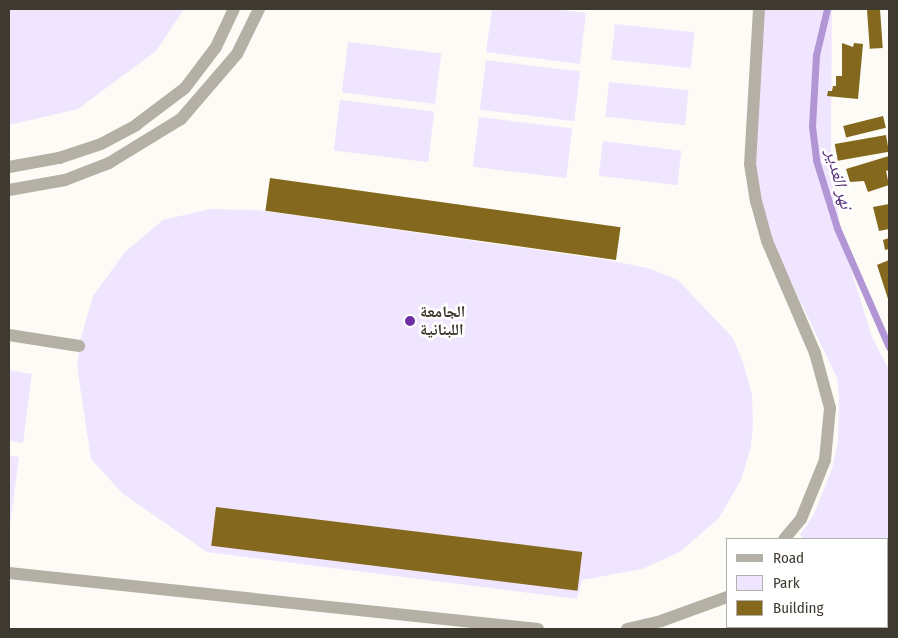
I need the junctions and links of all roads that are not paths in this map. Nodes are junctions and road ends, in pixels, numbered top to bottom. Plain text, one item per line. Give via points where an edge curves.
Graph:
1 (234, 9) edge
2 (259, 9) edge
3 (759, 9) edge
4 (9, 167) edge
5 (9, 190) edge
6 (9, 335) edge
7 (79, 346) dead end
8 (785, 538) edge
9 (9, 573) edge
10 (726, 597) edge
11 (538, 629) edge
12 (627, 629) edge

1 - 4 street via 216,48 185,88 136,125 101,144 59,158
2 - 5 street via 237,54 181,118 109,163 65,180
3 - 8 street via 750,164 756,202 767,241 815,353 830,408 825,460 801,519
6 - 7 street
9 - 11 street
10 - 12 street via 661,621

